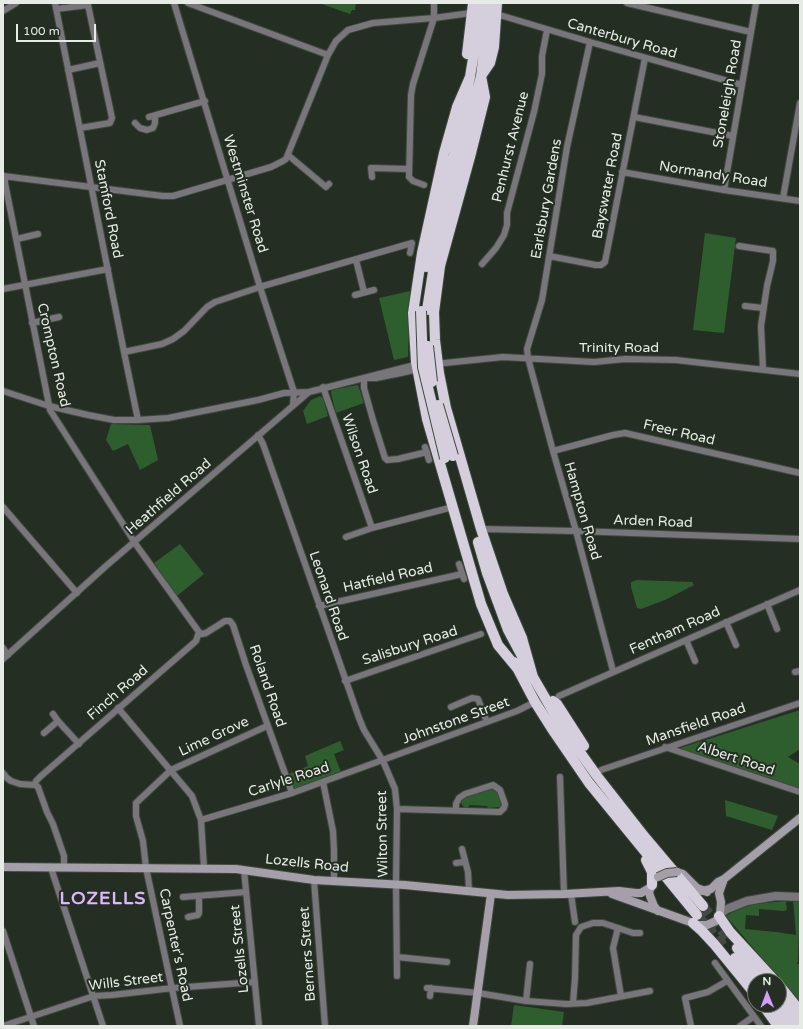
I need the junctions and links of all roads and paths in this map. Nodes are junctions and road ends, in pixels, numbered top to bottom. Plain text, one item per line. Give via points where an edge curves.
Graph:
1 (16, 3) edge
2 (174, 3) edge
3 (188, 3) edge
4 (434, 3) edge
5 (482, 3) edge
6 (490, 3) edge
7 (497, 3) edge
8 (627, 3) edge
9 (756, 3) edge
10 (55, 6) edge
11 (472, 8) edge
12 (3, 11) edge
13 (497, 16) junction
14 (434, 18) junction
15 (547, 30) junction
16 (751, 32) junction
17 (590, 42) junction
18 (328, 55) junction
19 (645, 58) junction
20 (100, 63) junction
21 (68, 70) junction
22 (470, 75) junction
23 (482, 76) junction
24 (742, 85) junction
25 (205, 101) junction
26 (800, 103) edge
27 (634, 117) junction
28 (135, 122) dead end
29 (80, 128) junction
30 (733, 136) junction
31 (288, 155) junction
32 (409, 169) junction
33 (622, 172) junction
34 (4, 176) edge
35 (372, 177) dead end
36 (229, 180) junction
37 (329, 184) dead end
38 (424, 185) dead end
39 (91, 187) junction
40 (724, 190) junction
41 (783, 198) junction
42 (800, 201) edge
43 (38, 234) dead end
44 (17, 239) junction
45 (739, 246) dead end
46 (410, 253) dead end
47 (549, 256) junction
48 (356, 260) junction
49 (482, 264) dead end
50 (108, 269) junction
51 (25, 285) junction
52 (260, 287) junction
53 (3, 289) edge
54 (374, 290) dead end
55 (364, 292) junction
56 (355, 295) dead end
57 (745, 306) dead end
58 (763, 308) junction
59 (427, 311) junction
60 (59, 317) dead end
61 (32, 322) junction
62 (124, 352) junction
63 (528, 358) junction
64 (435, 364) junction
65 (419, 367) junction
66 (763, 369) junction
67 (800, 374) edge
68 (364, 378) junction
69 (324, 387) junction
70 (3, 391) edge
71 (294, 392) junction
72 (309, 392) junction
73 (423, 398) junction
74 (293, 405) junction
75 (49, 406) junction
76 (138, 420) junction
77 (258, 435) junction
78 (552, 451) junction
79 (449, 457) junction
80 (429, 460) dead end
81 (800, 473) edge
82 (3, 507) edge
83 (453, 507) junction
84 (372, 528) junction
85 (481, 530) junction
86 (576, 531) junction
87 (346, 537) dead end
88 (800, 539) edge
89 (135, 542) junction
90 (459, 564) dead end
91 (800, 590) edge
92 (77, 593) junction
93 (767, 604) junction
94 (320, 606) junction
95 (726, 622) junction
96 (777, 628) dead end
97 (199, 632) junction
98 (481, 634) dead end
99 (686, 640) junction
100 (736, 645) dead end
101 (3, 648) edge
102 (6, 657) edge
103 (695, 661) dead end
104 (517, 668) junction
105 (614, 671) junction
106 (533, 677) junction
107 (345, 681) junction
108 (541, 691) junction
109 (560, 696) dead end
110 (535, 702) junction
111 (800, 703) edge
112 (451, 707) dead end
113 (118, 708) junction
114 (53, 714) dead end
115 (58, 721) junction
116 (487, 722) junction
117 (268, 726) junction
118 (554, 732) junction
119 (44, 733) dead end
120 (79, 744) junction
121 (665, 748) junction
122 (383, 761) junction
123 (171, 770) junction
124 (601, 770) junction
125 (3, 773) edge
126 (560, 777) dead end
127 (323, 782) junction
128 (35, 785) junction
129 (561, 787) junction
130 (569, 787) dead end
131 (800, 792) edge
132 (292, 794) junction
133 (397, 809) junction
134 (456, 810) junction
135 (800, 818) edge
136 (201, 820) junction
137 (462, 849) dead end
138 (464, 862) junction
139 (456, 863) dead end
140 (3, 867) edge
141 (64, 867) junction
142 (51, 868) junction
143 (146, 868) junction
144 (204, 868) junction
145 (244, 870) junction
146 (680, 873) junction
147 (724, 879) junction
148 (314, 880) junction
149 (334, 882) junction
150 (654, 883) junction
151 (396, 884) junction
152 (469, 891) junction
153 (702, 891) junction
154 (246, 892) junction
155 (607, 892) junction
156 (491, 894) junction
157 (568, 894) junction
158 (199, 896) junction
159 (183, 897) dead end
160 (800, 897) edge
161 (721, 902) junction
162 (743, 902) junction
163 (703, 906) tunnel mouth
164 (658, 911) junction
165 (720, 915) junction
166 (188, 917) dead end
167 (695, 919) junction
168 (575, 922) dead end
169 (618, 928) junction
170 (3, 931) edge
171 (640, 933) dead end
172 (397, 957) junction
173 (447, 962) dead end
174 (715, 963) dead end
175 (530, 964) dead end
176 (749, 973) edge
177 (757, 973) edge
178 (768, 973) edge
179 (397, 976) dead end
180 (727, 981) junction
181 (255, 982) junction
182 (747, 984) edge
183 (172, 988) junction
184 (650, 991) dead end
185 (478, 993) junction
186 (787, 995) edge
187 (94, 996) junction
188 (430, 996) dead end
189 (621, 996) junction
190 (526, 1001) junction
191 (573, 1003) junction
192 (787, 1011) edge
193 (800, 1011) edge
194 (769, 1013) edge
195 (783, 1013) edge
196 (31, 1016) junction
197 (753, 1017) junction
198 (800, 1025) edge
199 (3, 1026) edge
200 (34, 1026) edge
201 (103, 1026) edge
202 (180, 1026) edge
203 (259, 1026) edge
204 (325, 1026) edge
205 (473, 1026) edge
206 (477, 1026) edge
207 (690, 1026) edge
208 (740, 1026) edge
209 (761, 1026) edge
210 (778, 1026) edge
211 (789, 1026) edge

1 - 12 street
2 - 25 street, Westminster Road
3 - 18 street
4 - 14 street
5 - 22 highway
6 - 23 highway
7 - 13 highway
8 - 16 street
9 - 16 street, Stoneleigh Road
10 - 20 street via 88,5
10 - 21 street, Stamford Road
11 - 14 street
11 - 22 highway via 467,54
13 - 15 street, Canterbury Road
13 - 23 highway via 490,64
14 - 18 street via 373,23 356,27 348,30 336,42
14 - 32 street via 411,90
15 - 17 street, Canterbury Road
15 - 49 street, Penhurst Avenue via 542,56 542,74 508,208 507,225 496,248
16 - 24 street, Stoneleigh Road
17 - 19 street, Canterbury Road
17 - 47 street, Earlsbury Gardens via 567,147
18 - 31 street
19 - 24 street, Canterbury Road
19 - 27 street, Bayswater Road
20 - 21 street
20 - 29 street via 112,118 110,123
21 - 29 street, Stamford Road
22 - 59 highway via 454,155 427,259 421,304
22 - 65 highway via 457,107 444,153 422,252 413,313
23 - 59 highway via 435,259
24 - 30 street, Stoneleigh Road
25 - 28 street via 152,117 155,123 153,128 146,130
25 - 36 street, Westminster Road
26 - 41 street
27 - 30 street
27 - 33 street, Bayswater Road
29 - 39 street, Stamford Road
30 - 40 street, Stoneleigh Road
31 - 36 street via 283,161 271,167
31 - 37 street via 326,187
32 - 35 street via 371,168
32 - 38 street via 409,177
33 - 40 street, Normandy Road
33 - 47 street, Bayswater Road via 606,262 596,265
34 - 39 street
34 - 44 street, Crompton Road
36 - 39 street via 173,196
36 - 52 street, Westminster Road
39 - 50 street, Stamford Road
40 - 41 street, Normandy Road
41 - 42 street, Normandy Road
43 - 44 street
44 - 51 street, Crompton Road
45 - 58 street via 776,251
46 - 48 street via 412,243
47 - 63 street, Earlsbury Gardens via 542,300 527,349
48 - 52 street
48 - 55 street
50 - 51 street
50 - 62 street, Stamford Road
51 - 53 street
51 - 61 street, Crompton Road
52 - 62 street via 215,302 173,339 162,344
52 - 71 street, Westminster Road
54 - 55 street
55 - 56 street
57 - 58 street
58 - 66 street
59 - 64 highway via 435,340
59 - 65 highway via 420,339
59 - 79 highway, bridge via 423,367
60 - 61 street
61 - 75 street, Crompton Road
62 - 76 street, Stamford Road
63 - 64 street, Trinity Road via 503,357
63 - 66 street, Trinity Road via 594,362 625,359 676,360
63 - 78 street, Hampton Road
64 - 65 street, Trinity Road
64 - 73 highway via 434,375
64 - 85 highway
65 - 68 street, Heathfield Road via 401,373
65 - 73 highway
66 - 67 street, Trinity Road
68 - 69 street, Heathfield Road
68 - 80 street via 364,388 385,458 398,459 426,449
69 - 72 street, Heathfield Road
69 - 84 street, Wilson Road
70 - 75 street
71 - 72 street
71 - 74 street, Westminster Road
71 - 76 street via 284,397 168,418
72 - 74 street, Heathfield Road
73 - 83 highway
74 - 77 street, Heathfield Road
75 - 76 street via 114,420
75 - 89 street, Crompton Road
77 - 89 street, Heathfield Road
77 - 94 street, Leonard Road
78 - 81 street, Freer Road via 625,433
78 - 86 street, Hampton Road
79 - 104 highway via 465,535 487,604
79 - 106 highway via 508,630
82 - 92 street
83 - 84 street
83 - 104 highway via 481,604 498,645
84 - 87 street
85 - 86 street, Arden Road
85 - 106 highway via 503,594 522,638
86 - 88 street, Arden Road
86 - 105 street, Hampton Road
89 - 92 street, Heathfield Road
89 - 97 street
90 - 94 street, Hatfield Road via 463,576
91 - 93 street, Fentham Road
92 - 102 street, Heathfield Road
93 - 95 street, Fentham Road
93 - 96 street
94 - 107 street, Leonard Road
95 - 99 street, Fentham Road
95 - 100 street
97 - 113 street, Finch Road via 196,640
97 - 117 street, Roland Road via 206,633 225,621 230,621 233,625
98 - 107 street, Salisbury Road
99 - 103 street
99 - 105 street, Fentham Road
101 - 102 street
104 - 110 highway
105 - 109 street, Fentham Road
106 - 108 highway
107 - 122 street, Leonard Road via 364,730
108 - 124 highway via 556,704
108 - 163 highway via 597,776
110 - 116 street, Johnstone Street
110 - 118 highway
111 - 121 street, Mansfield Road
112 - 116 street via 472,698 478,699
113 - 120 street, Finch Road
113 - 123 street
114 - 115 street
115 - 119 street
115 - 120 street
116 - 122 street, Johnstone Street
117 - 123 street, Lime Grove
117 - 132 street, Roland Road
118 - 150 highway via 557,750 647,863
118 - 167 highway
120 - 128 street, Finch Road via 41,776
121 - 124 street, Mansfield Road
121 - 131 street, Albert Road
122 - 127 street, Carlyle Road
122 - 133 street, Wilton Street via 395,789
123 - 136 street via 192,796
123 - 143 street, Lime Grove via 136,803
124 - 146 highway
125 - 128 street via 11,781
126 - 129 street
127 - 132 street, Carlyle Road
127 - 149 street via 333,831
128 - 141 street via 53,824 64,856
129 - 130 street
129 - 157 street
132 - 136 street, Carlyle Road
133 - 134 street
133 - 151 street, Wilton Street
134 - 134 street via 500,812 504,804 500,790 493,785 459,798
135 - 147 main road
136 - 144 street
137 - 138 street
138 - 139 street
138 - 152 street via 468,872
140 - 142 main road, Lozells Road
141 - 142 main road, Lozells Road
141 - 143 main road, Lozells Road
142 - 187 street
143 - 144 main road, Lozells Road
143 - 183 street, Carpenter's Road
144 - 145 main road, Lozells Road
145 - 148 main road, Lozells Road
145 - 154 street, Lozells Street
146 - 150 main road, Lozells Road, bridge via 667,873
146 - 153 main road
147 - 153 main road via 711,890
147 - 161 main road via 719,893
148 - 149 main road, Lozells Road
148 - 204 street, Berners Street
149 - 151 main road, Lozells Road
150 - 155 main road, Lozells Road via 641,893
150 - 164 main road via 649,892
151 - 152 main road, Lozells Road
151 - 172 street, Wilton Street
152 - 156 main road, Lozells Road
153 - 161 main road via 712,893
154 - 158 street
154 - 181 street, Lozells Street
155 - 157 main road, Lozells Road
155 - 164 main road, Lozells Road
156 - 157 main road, Lozells Road
156 - 185 main road
157 - 168 street
158 - 159 street
158 - 166 street via 198,915
160 - 162 street via 776,896
161 - 162 street
161 - 165 main road
162 - 165 street
164 - 167 main road, Lozells Road
165 - 167 main road, Lozells Road via 712,924 702,925
165 - 178 highway via 730,932
167 - 182 highway via 702,931
169 - 171 street
169 - 189 street via 613,948
169 - 191 street via 597,922 587,924 578,930 575,940
170 - 196 street
172 - 173 street
172 - 179 street, Wilton Street
174 - 180 street
175 - 190 street
176 - 177 highway via 727,943
180 - 197 street
180 - 207 street via 715,989 685,998
181 - 183 street, Wills Street
181 - 203 street, Lozells Street
183 - 187 street, Wills Street
183 - 202 street, Carpenter's Road
184 - 189 street
185 - 188 street via 429,988
185 - 190 street
185 - 205 main road
185 - 206 main road
186 - 193 highway
187 - 196 street, Wills Street
187 - 201 street
189 - 191 street via 587,1003
190 - 191 street
192 - 198 highway
194 - 210 highway
195 - 211 highway
196 - 199 street, Wills Street
196 - 200 street
197 - 208 street
197 - 209 street

